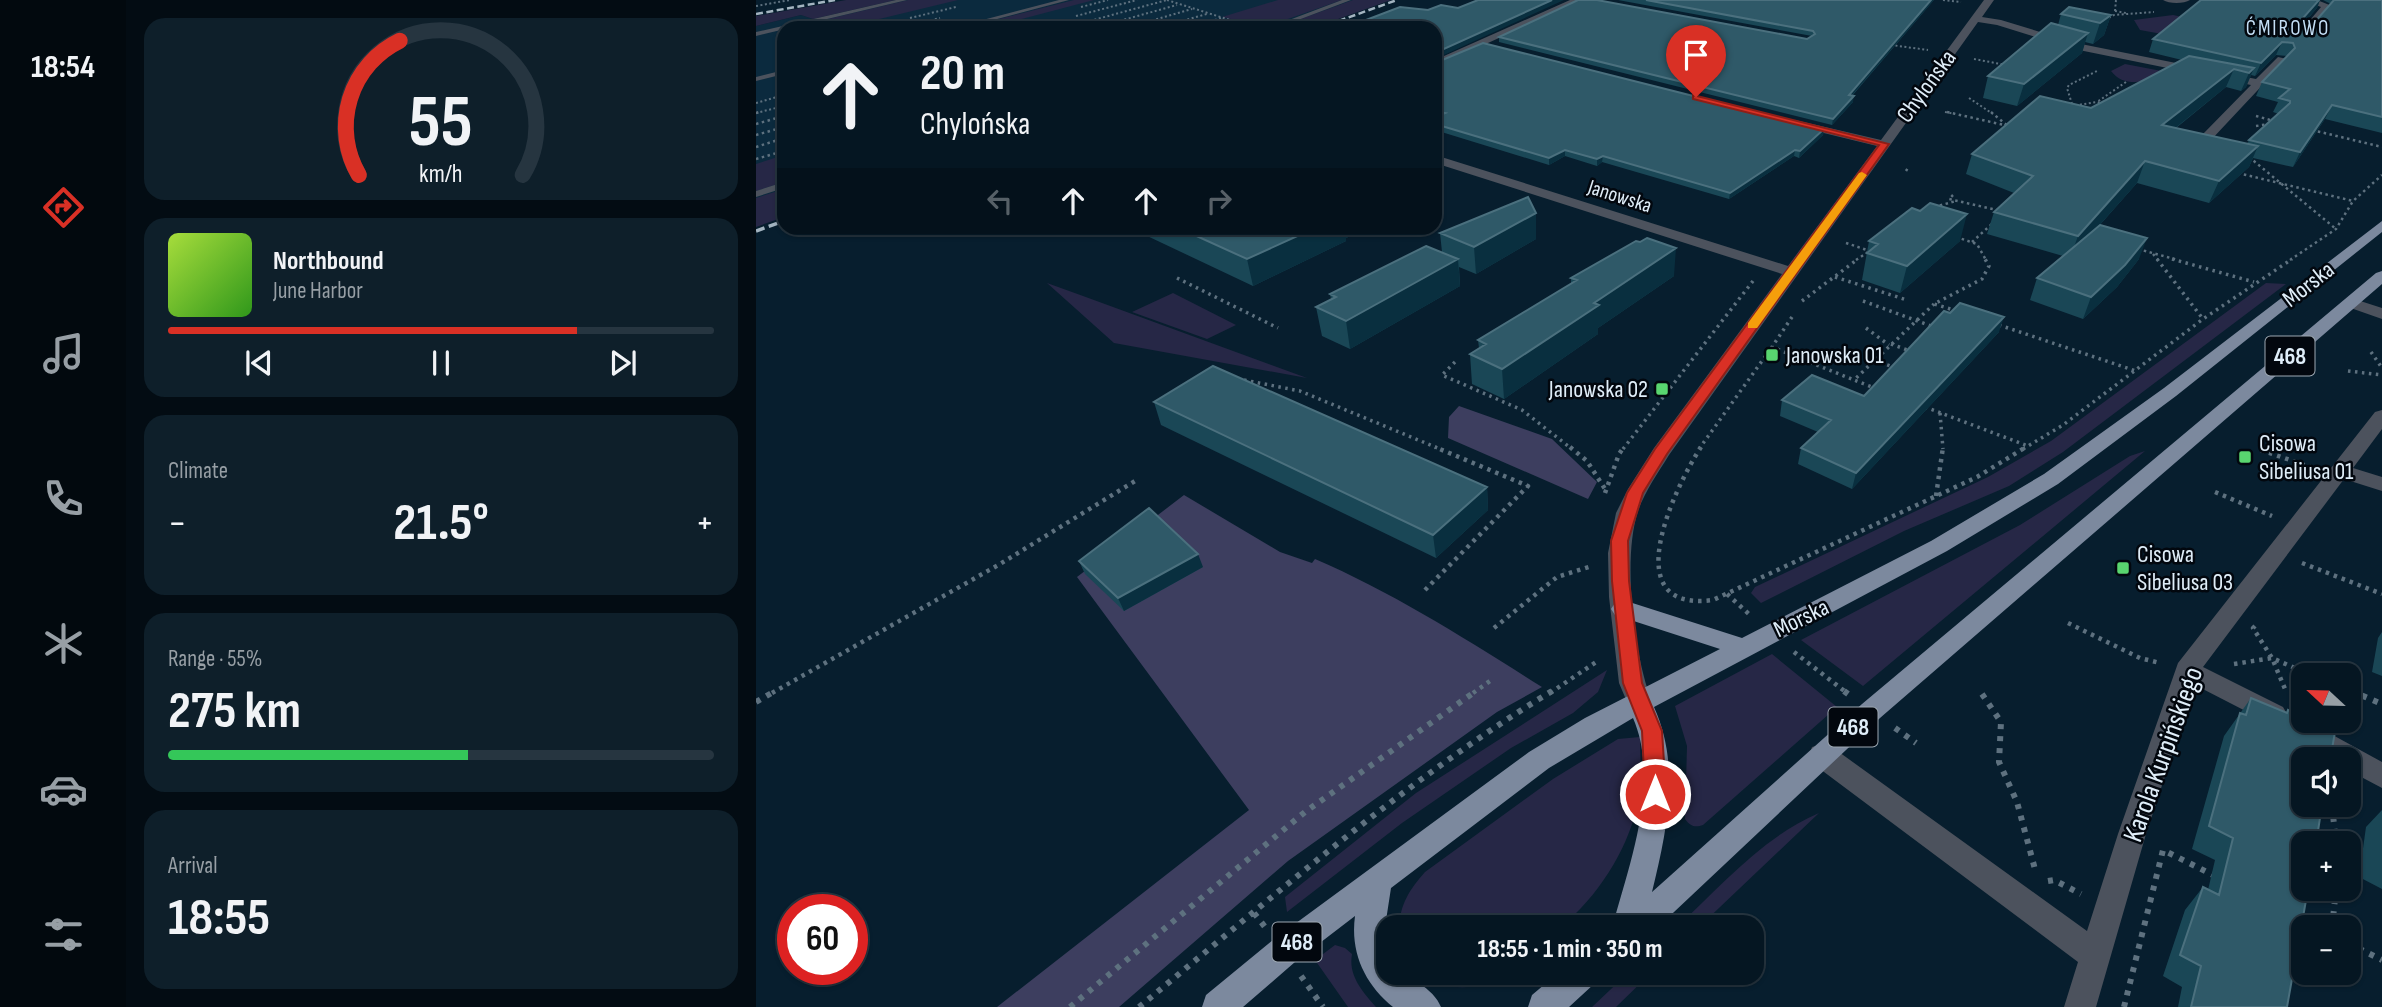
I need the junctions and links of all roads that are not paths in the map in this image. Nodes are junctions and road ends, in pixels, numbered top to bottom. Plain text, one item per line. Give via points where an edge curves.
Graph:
1 (904, 0) edge
2 (1066, 0) edge
3 (1348, 0) edge
4 (1578, 0) edge
5 (1989, 0) edge
6 (2168, 0) edge
7 (2185, 0) edge
8 (2308, 0) edge
9 (1972, 11) junction
10 (813, 21) edge
11 (982, 21) edge
12 (1290, 21) edge
13 (777, 29) edge
14 (2305, 32) edge
15 (756, 34) edge
16 (1481, 43) junction
17 (1502, 49) edge
18 (2282, 59) edge
19 (1442, 61) edge
20 (777, 74) edge
21 (756, 79) edge
22 (2259, 83) junction
23 (1793, 121) edge
24 (2207, 137) edge
25 (1884, 144) junction
26 (1442, 161) edge
27 (777, 187) edge
28 (756, 194) edge
29 (2382, 225) edge
30 (1792, 272) junction
31 (2382, 276) edge
32 (2351, 303) junction
33 (2382, 314) edge
34 (2382, 416) edge
35 (2340, 471) junction
36 (2382, 484) edge
37 (1623, 609) junction
38 (1744, 647) junction
39 (2187, 670) junction
40 (1639, 702) junction
41 (1822, 755) junction
42 (2382, 776) edge
43 (1378, 880) junction
44 (1630, 915) edge
45 (1648, 915) edge
46 (2094, 955) junction
47 (1569, 985) edge
48 (1217, 1007) edge
49 (1426, 1007) edge
50 (1544, 1007) edge
51 (2080, 1007) edge

1 - 10 lane
2 - 11 lane
3 - 12 lane
4 - 16 street
5 - 9 street, Chylońska
6 - 7 street
8 - 14 street via 2328,6
9 - 22 street via 2055,42
9 - 25 street, Chylońska
13 - 15 lane
16 - 17 street
16 - 19 street
18 - 22 street
20 - 21 lane
22 - 24 street
23 - 25 street
25 - 30 street, Chylońska
26 - 30 street, Janowska
27 - 28 lane
29 - 38 main road, Morska / 468 via 2051,479 1939,546
30 - 37 street, Chylońska via 1635,493 1620,541
31 - 32 main road, Morska / 468
32 - 33 street
32 - 41 main road, Morska / 468
34 - 35 street, Karola Kurpińskiego
35 - 36 street
35 - 39 street, Karola Kurpińskiego
37 - 38 main road
37 - 40 street, Chylońska via 1632,683
38 - 40 main road, Morska / 468
39 - 42 street
39 - 46 street, Karola Kurpińskiego
40 - 43 main road, Morska / 468 via 1539,760
40 - 44 main road via 1650,719 1656,775 1654,813
41 - 45 main road, Morska / 468
41 - 46 street
43 - 48 main road, Morska / 468
43 - 49 main road via 1368,936 1378,967 1391,987
46 - 51 street, Karola Kurpińskiego
47 - 50 main road

